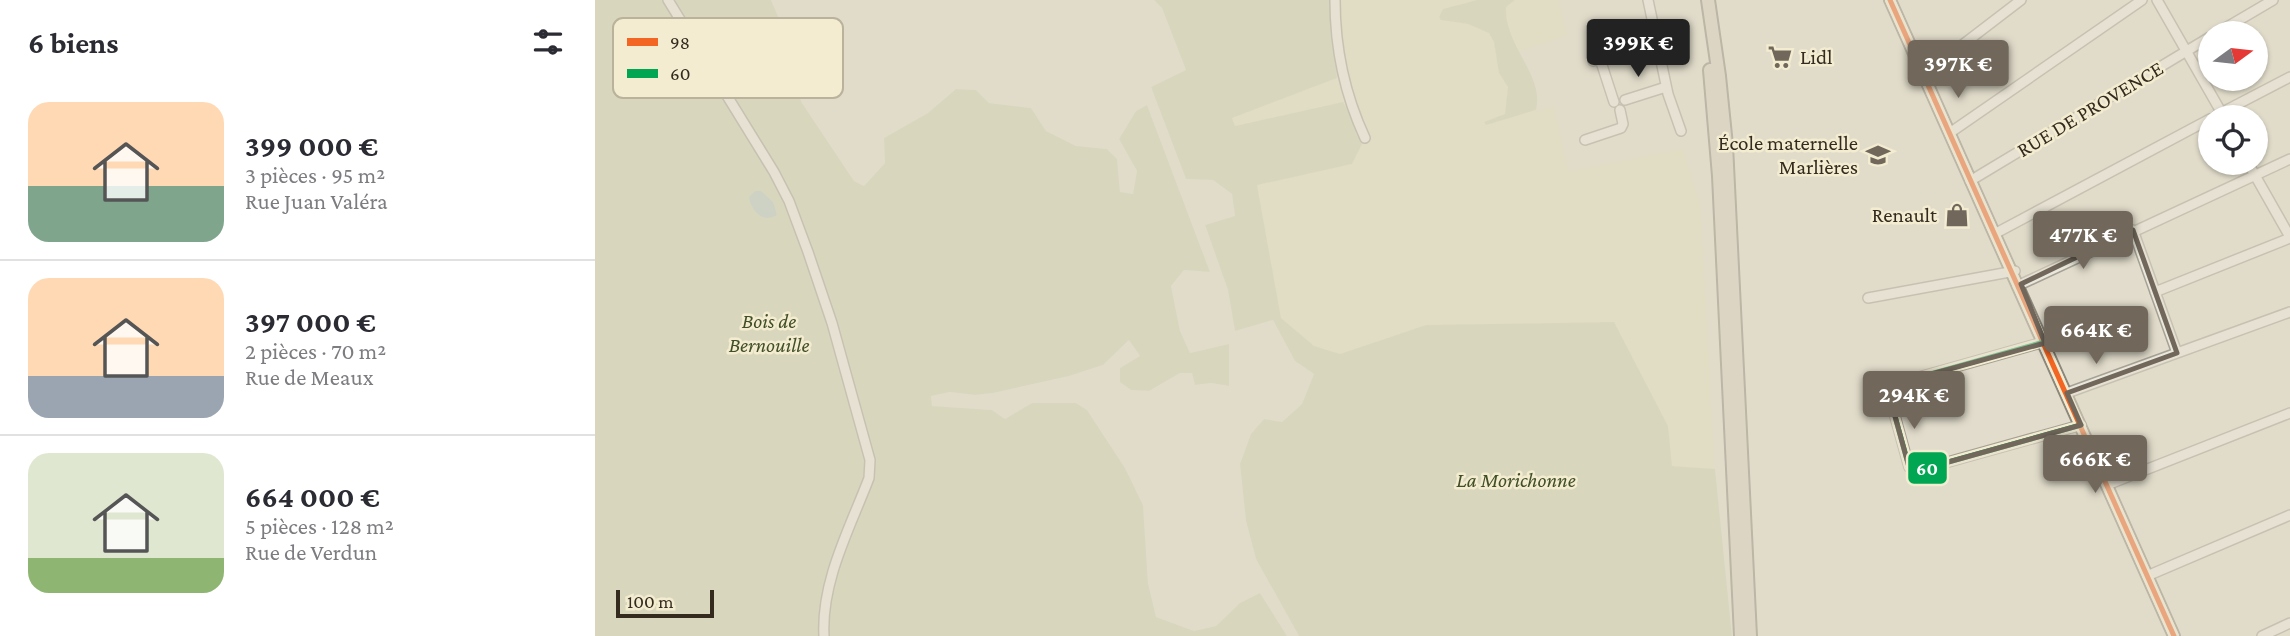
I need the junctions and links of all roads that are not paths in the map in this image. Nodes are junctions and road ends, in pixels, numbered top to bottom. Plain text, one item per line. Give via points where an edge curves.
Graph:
1 (668, 0) edge
2 (1335, 0) edge
3 (1648, 0) edge
4 (1699, 0) edge
5 (1708, 0) edge
6 (1890, 0) edge
7 (1896, 0) edge
8 (2021, 0) edge
9 (2141, 0) edge
10 (2157, 0) edge
11 (2273, 0) edge
12 (679, 18) edge
13 (2237, 21) edge
14 (1907, 32) junction
15 (2198, 44) edge
16 (2186, 52) junction
17 (1593, 61) dead end
18 (1926, 74) junction
19 (2290, 77) edge
20 (1666, 87) junction
21 (728, 98) edge
22 (1620, 104) junction
23 (2211, 105) edge
24 (2239, 105) edge
25 (2198, 127) edge
26 (1954, 130) junction
27 (1681, 131) dead end
28 (1365, 138) dead end
29 (1585, 140) dead end
30 (2290, 159) edge
31 (2268, 169) edge
32 (2255, 175) joint
33 (1972, 180) junction
34 (2133, 230) junction
35 (1998, 232) junction
36 (2290, 237) edge
37 (2013, 271) junction
38 (2019, 285) junction
39 (2155, 292) junction
40 (1868, 298) dead end
41 (2290, 312) edge
42 (2044, 342) junction
43 (2177, 353) junction
44 (2067, 393) junction
45 (2290, 413) edge
46 (2081, 425) junction
47 (2107, 485) junction
48 (2290, 516) edge
49 (2147, 576) junction
50 (2290, 623) edge
51 (824, 636) edge
52 (1741, 636) edge
53 (1750, 636) edge
54 (2174, 636) edge
55 (2262, 636) edge

1 - 12 street
2 - 28 street via 1337,41 1350,104
3 - 20 street
4 - 52 highway via 1716,130
5 - 53 highway via 1726,145
6 - 14 main road
7 - 14 main road
8 - 18 street
9 - 26 street
10 - 16 street
11 - 13 street
14 - 18 main road
14 - 18 main road
15 - 16 street, RUE DE PROVENCE
16 - 23 street
16 - 33 street, RUE DE PROVENCE
17 - 22 street via 1600,59
18 - 26 main road
18 - 33 main road
19 - 24 street
20 - 22 street
20 - 27 street
21 - 51 street via 789,201 832,323 870,460 869,478 829,584
22 - 29 street via 1621,128
25 - 35 street
26 - 33 main road
30 - 31 street
32 - 34 street
32 - 36 street
33 - 35 main road
33 - 37 main road
34 - 38 street
34 - 39 street
35 - 37 main road
36 - 39 street
37 - 38 main road
37 - 40 street
38 - 42 main road
39 - 43 street
41 - 43 street
42 - 44 main road
42 - 46 street via 1891,385 1888,391 1909,467 1916,471
43 - 44 street
44 - 46 main road
45 - 47 street
46 - 47 main road
47 - 49 main road
48 - 49 street
49 - 54 main road
50 - 55 street

